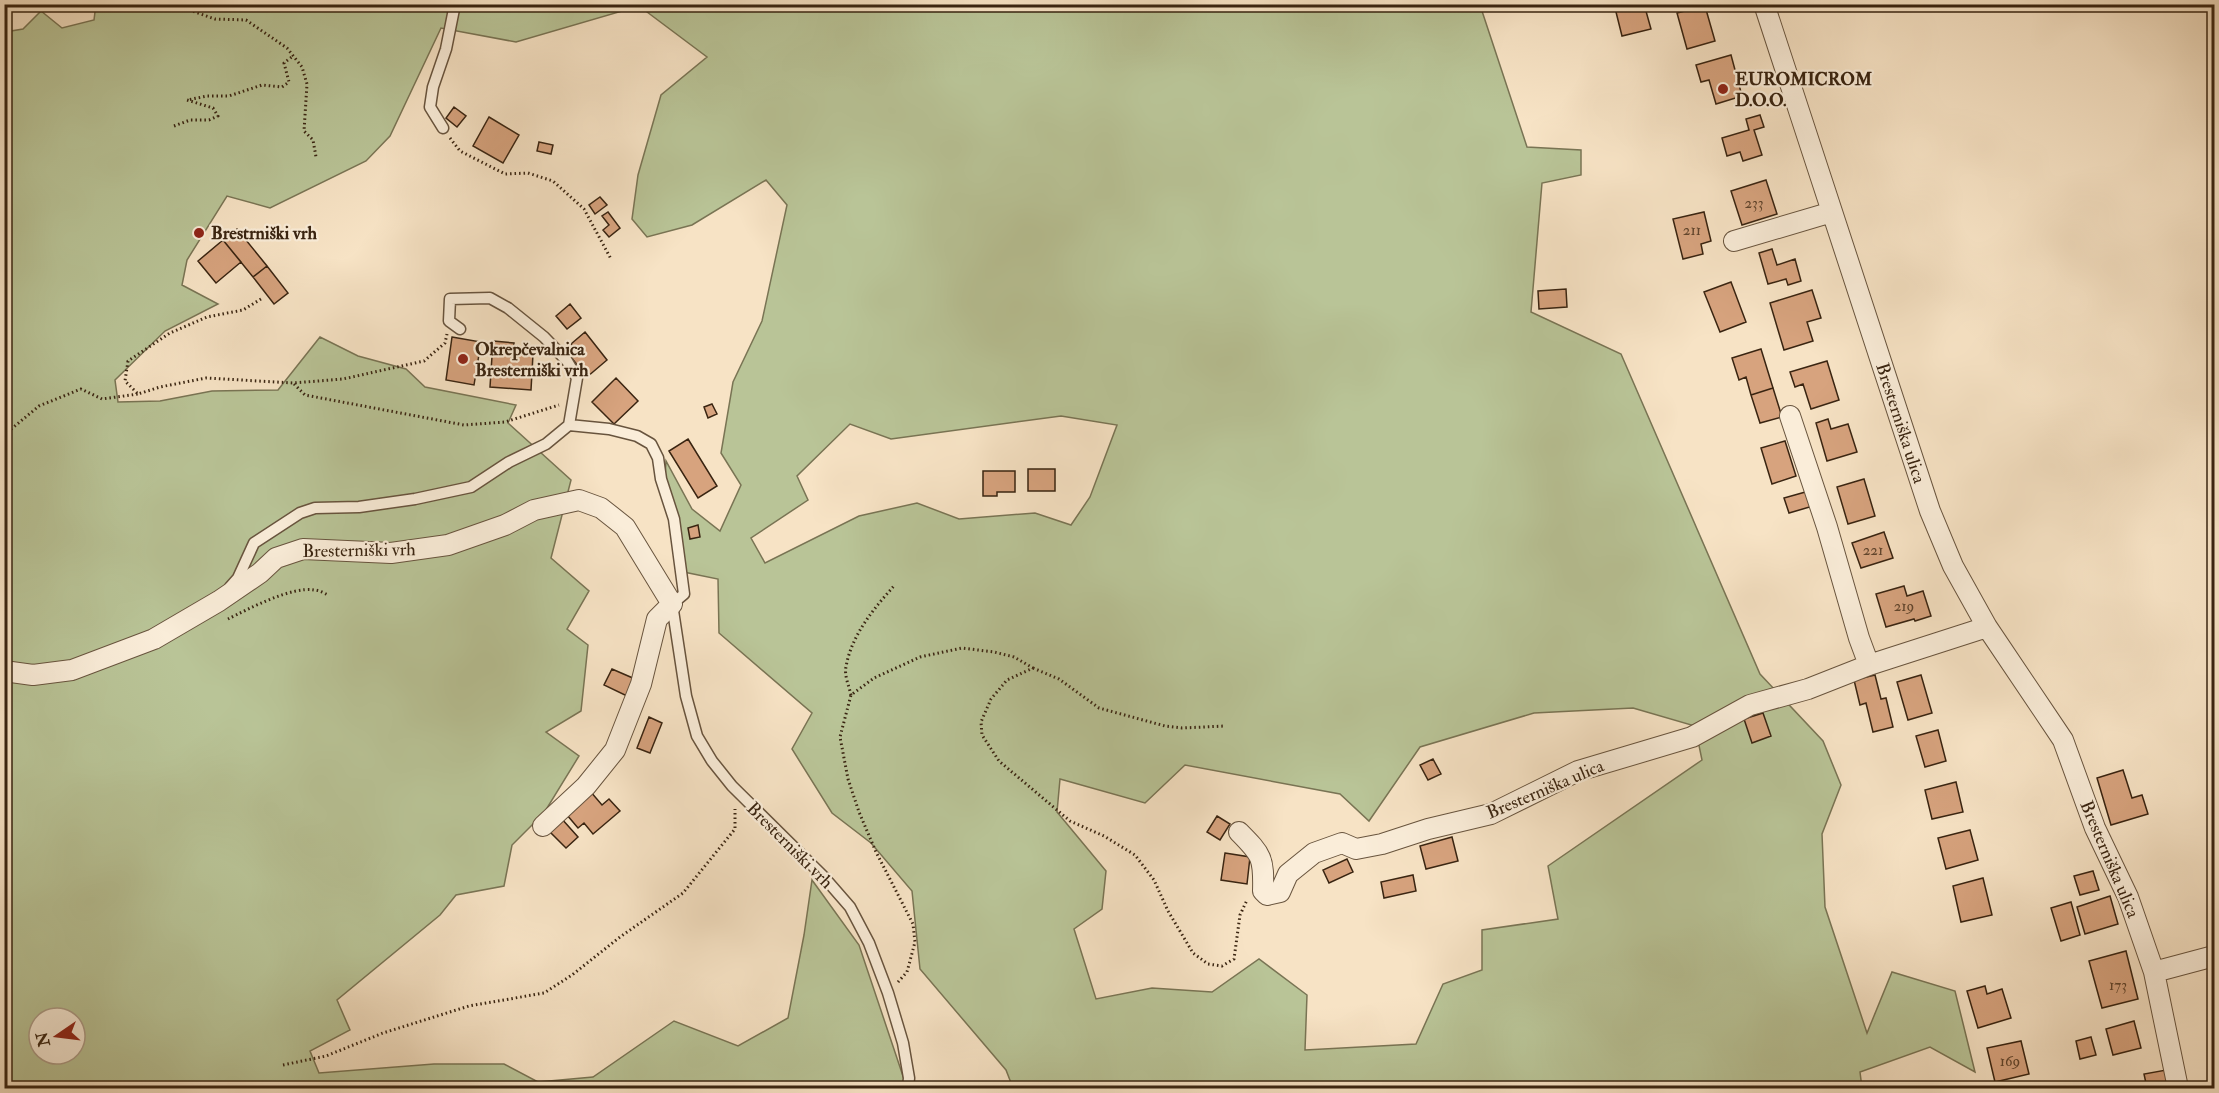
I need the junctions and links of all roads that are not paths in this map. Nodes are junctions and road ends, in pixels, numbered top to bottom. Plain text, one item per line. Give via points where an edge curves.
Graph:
1 (455, 4) edge
2 (1764, 4) edge
3 (443, 128) road end
4 (1832, 212) junction
5 (1734, 241) dead end
6 (460, 329) dead end
7 (1790, 416) dead end
8 (569, 425) junction
9 (672, 604) junction
10 (222, 610) junction
11 (1987, 627) junction
12 (1869, 665) junction
13 (4, 671) edge
14 (543, 826) dead end
15 (1239, 832) dead end
16 (2214, 956) edge
17 (2154, 972) junction
18 (908, 1089) edge
19 (2178, 1089) edge

1 - 3 lane via 430,107
2 - 4 street, Bresterniška ulica
4 - 5 street
4 - 11 street, Bresterniška ulica via 1930,512 1953,566
6 - 8 lane via 449,321 450,299 490,298 544,337 577,378
7 - 12 street
8 - 9 lane via 609,429 638,436 651,444 674,519 684,586 684,594
8 - 10 lane, Bresterniški vrh via 546,444 509,462 471,488 300,513 254,543
9 - 10 street, Bresterniški vrh via 625,527 601,508 579,500 534,510 448,545 391,553 303,549 276,558
9 - 14 street via 657,619 641,684 615,750 586,786
9 - 18 lane, Bresterniški vrh via 686,696 697,736 732,786 850,907 888,993 903,1043
10 - 13 street, Bresterniški vrh via 72,670 33,675
11 - 12 street, Bresterniška ulica
11 - 17 street, Bresterniška ulica via 2063,740 2095,828 2128,897
12 - 15 street, Bresterniška ulica via 1808,689 1750,705 1692,736 1578,771 1491,814 1382,844 1356,849 1342,843 1314,853 1288,874 1280,892 1267,895 1263,891 1265,873 1259,852
16 - 17 street
17 - 19 street, Bresterniška ulica

